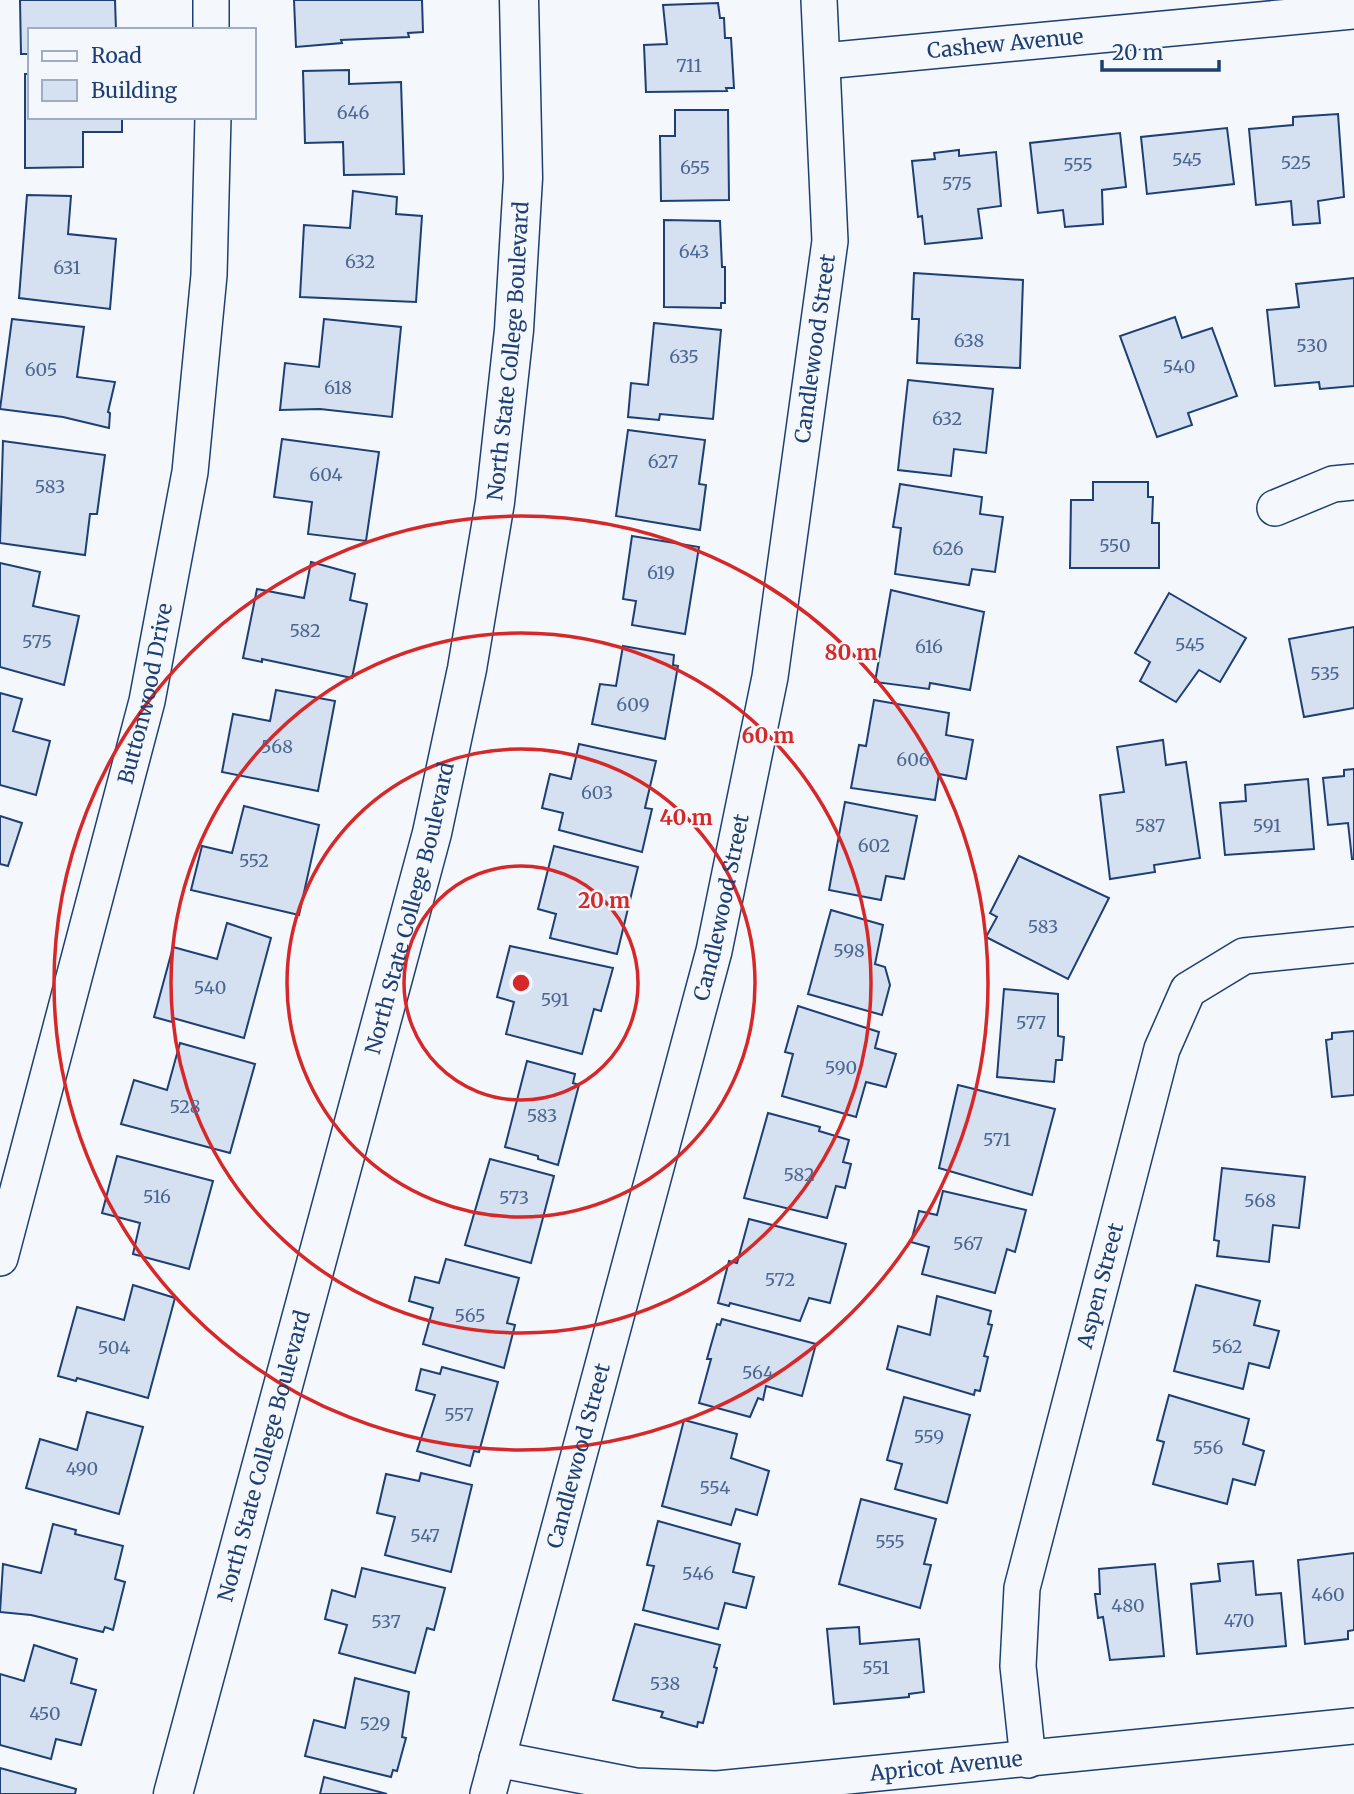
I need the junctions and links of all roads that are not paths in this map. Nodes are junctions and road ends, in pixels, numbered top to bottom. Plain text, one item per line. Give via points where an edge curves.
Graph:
1 (211, 0) edge
2 (519, 0) edge
3 (819, 0) edge
4 (1354, 10) edge
5 (211, 28) edge
6 (824, 61) junction
7 (213, 119) edge
8 (1354, 482) edge
9 (1275, 508) dead end
10 (1354, 945) edge
11 (0, 1258) edge
12 (1354, 1726) edge
13 (497, 1759) junction
14 (1028, 1760) junction
15 (173, 1794) edge
16 (488, 1794) edge

1 - 5 street
2 - 15 main road, North State College Boulevard via 523,178 514,330 495,502 467,669 432,833
3 - 6 street, Candlewood Street
4 - 6 street, Cashew Avenue
6 - 13 street, Candlewood Street via 830,241 769,677 714,951
7 - 11 street, Buttonwood Drive via 209,275 190,472 147,701
8 - 9 street via 1333,484
10 - 14 street, Aspen Street via 1244,956 1188,990 1162,1049 1022,1588 1018,1666
12 - 14 street, Apricot Avenue
13 - 14 street, Apricot Avenue via 635,1786 718,1789
13 - 16 street, Candlewood Street

